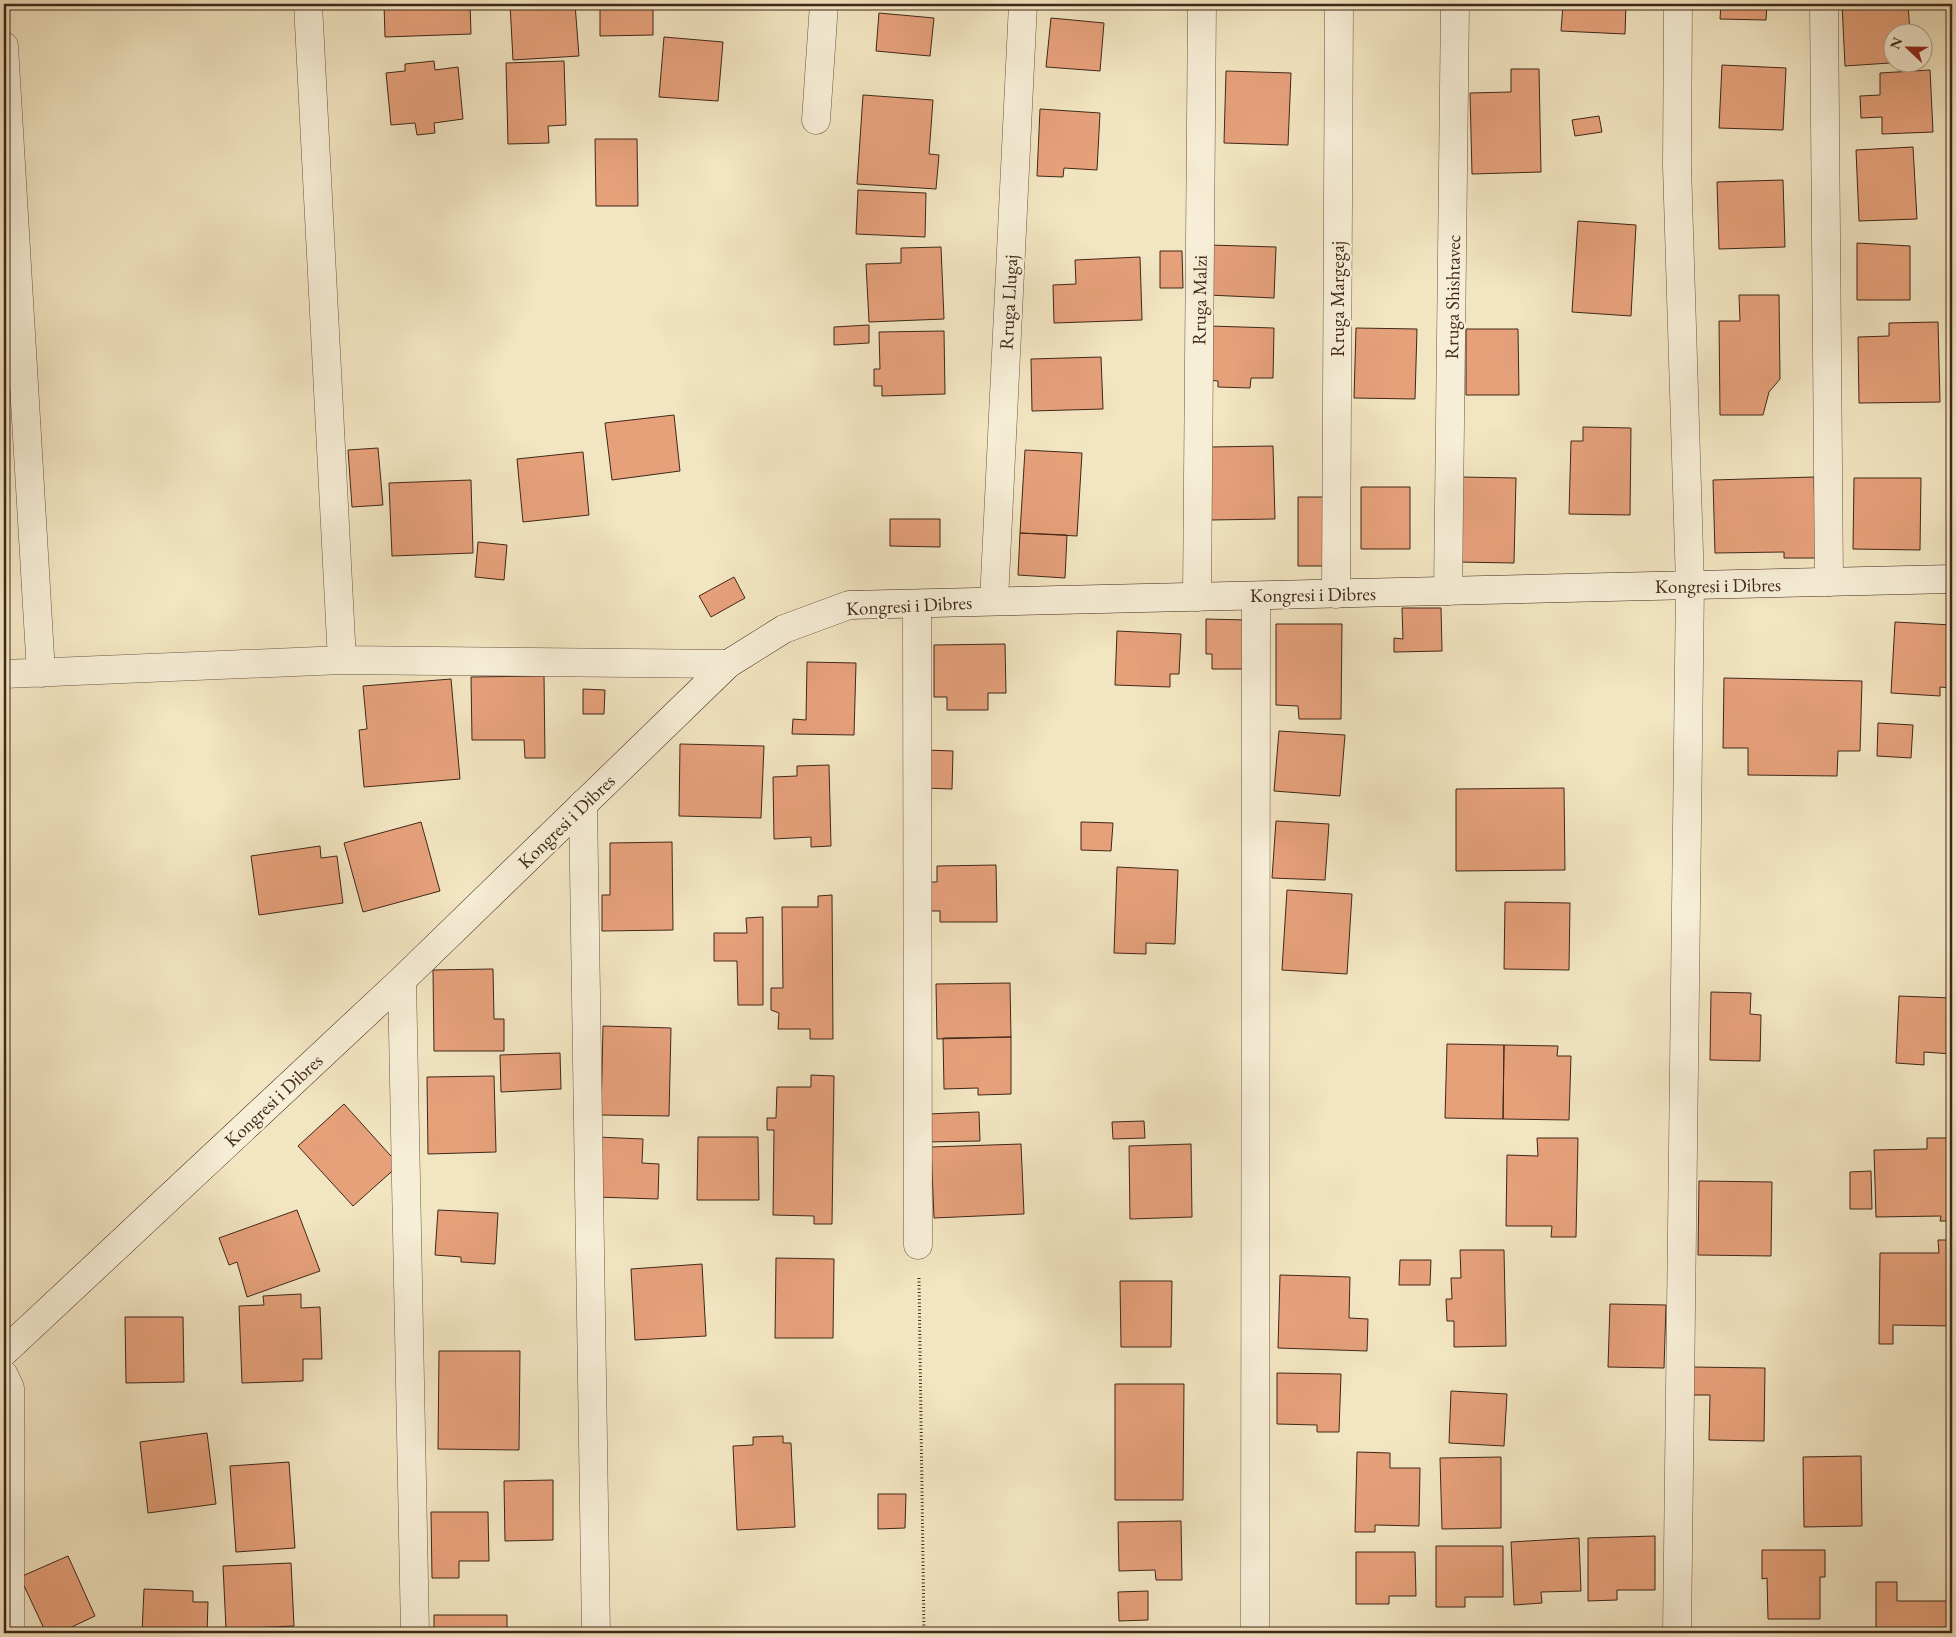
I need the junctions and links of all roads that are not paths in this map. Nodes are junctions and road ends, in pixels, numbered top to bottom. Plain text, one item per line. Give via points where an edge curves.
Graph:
1 (308, 4) edge
2 (824, 4) edge
3 (1023, 4) edge
4 (1202, 4) edge
5 (1339, 4) edge
6 (1455, 4) edge
7 (1678, 4) edge
8 (1824, 4) edge
9 (4, 46) edge
10 (816, 120) dead end
11 (1952, 579) edge
12 (1828, 582) junction
13 (1690, 585) junction
14 (1448, 591) junction
15 (1336, 594) junction
16 (1256, 596) junction
17 (1197, 597) junction
18 (994, 601) junction
19 (917, 604) junction
20 (342, 660) junction
21 (728, 664) junction
22 (41, 673) junction
23 (4, 674) edge
24 (583, 804) junction
25 (402, 980) junction
26 (918, 1244) road end
27 (4, 1352) edge
28 (4, 1375) edge
29 (10, 1633) edge
30 (414, 1633) edge
31 (596, 1633) edge
32 (1255, 1633) edge
33 (1677, 1633) edge

1 - 20 street
2 - 10 street
3 - 18 street, Rruga Llugaj
4 - 17 street, Rruga Malzi
5 - 15 street, Rruga Margegaj
6 - 14 street, Rruga Shishtavec
7 - 13 street via 1677,166
8 - 12 street
9 - 22 street
11 - 12 street, Kongresi i Dibres
12 - 13 street, Kongresi i Dibres
13 - 14 street, Kongresi i Dibres
13 - 33 street
14 - 15 street, Kongresi i Dibres
15 - 16 street, Kongresi i Dibres
16 - 17 street, Kongresi i Dibres
16 - 32 street
17 - 18 street, Kongresi i Dibres
18 - 19 street, Kongresi i Dibres
19 - 21 street, Kongresi i Dibres via 849,605 784,629
19 - 26 street
20 - 21 street
20 - 22 street
21 - 24 street, Kongresi i Dibres
22 - 23 street
24 - 25 street, Kongresi i Dibres
24 - 31 street
25 - 27 street, Kongresi i Dibres
25 - 30 street
28 - 29 street via 10,1388

